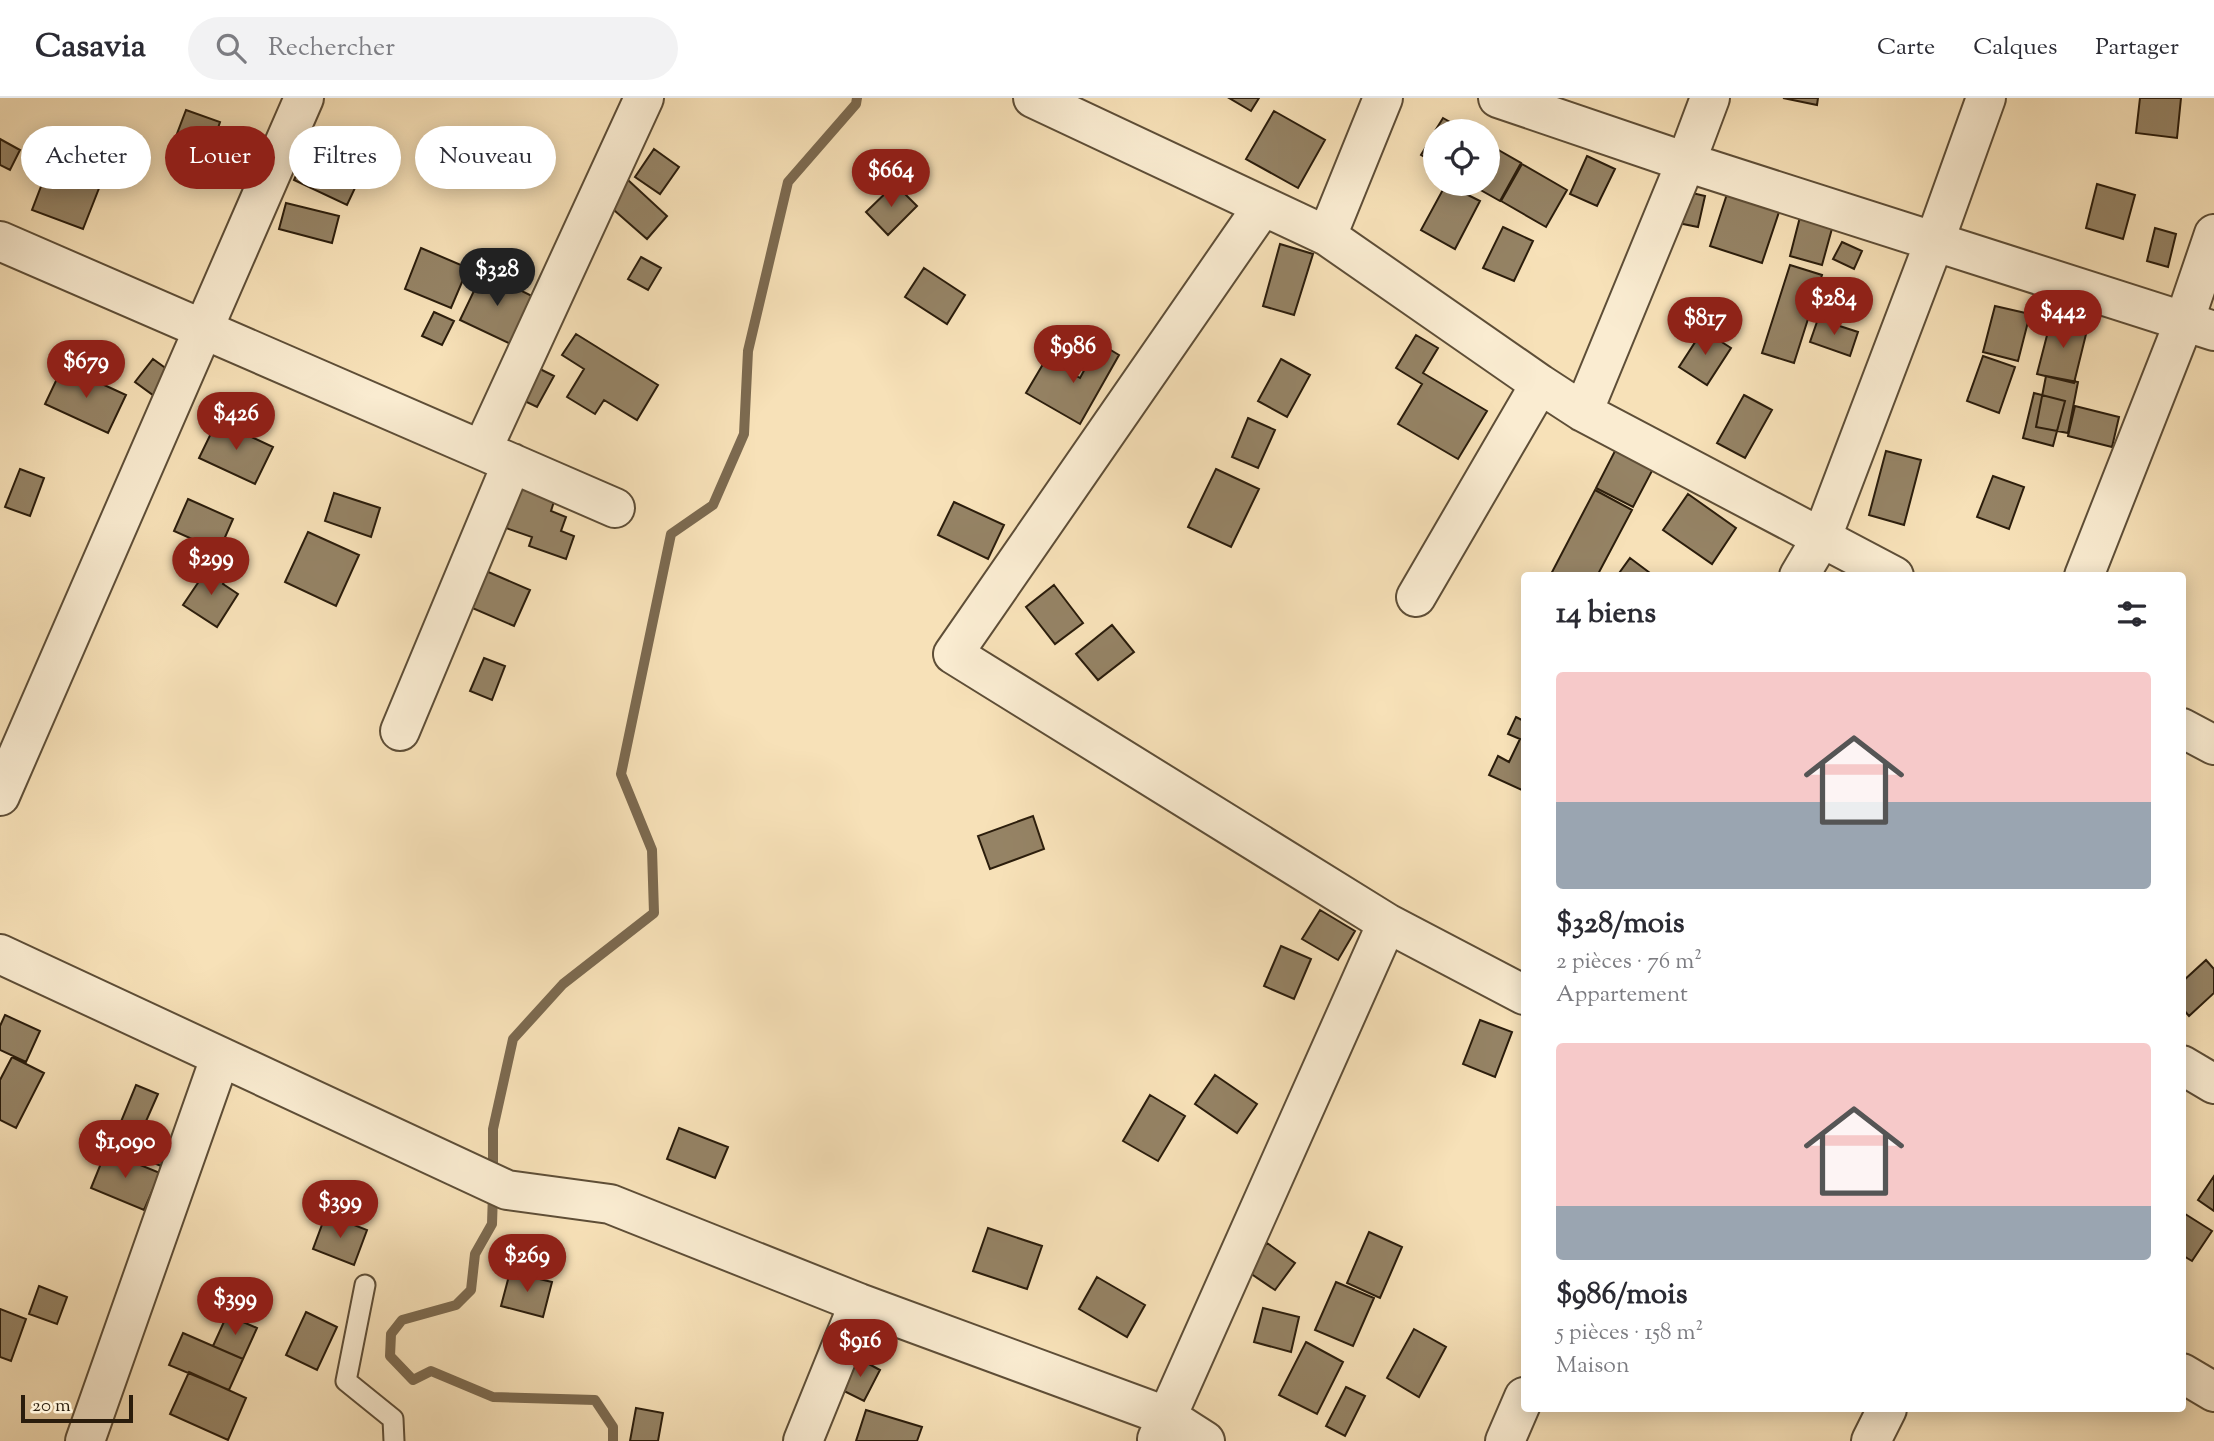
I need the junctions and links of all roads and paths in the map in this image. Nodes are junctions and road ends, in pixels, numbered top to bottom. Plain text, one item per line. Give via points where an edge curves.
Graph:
1 (304, 98) edge
2 (644, 98) edge
3 (1033, 98) edge
4 (1383, 98) edge
5 (1498, 98) edge
6 (1710, 98) edge
7 (1986, 98) edge
8 (1686, 162) junction
9 (1263, 206) junction
10 (2214, 234) edge
11 (1327, 236) junction
12 (1935, 240) junction
13 (0, 241) edge
14 (2199, 327) edge
15 (205, 330) junction
16 (1540, 384) junction
17 (1583, 412) junction
18 (497, 457) junction
19 (615, 508) dead end
20 (1822, 537) junction
21 (1801, 572) edge
22 (1887, 572) edge
23 (2086, 572) edge
24 (1416, 597) dead end
25 (2186, 730) edge
26 (400, 731) dead end
27 (2214, 745) edge
28 (0, 796) edge
29 (1387, 923) junction
30 (0, 954) edge
31 (1521, 993) edge
32 (220, 1058) junction
33 (2186, 1068) edge
34 (2214, 1084) edge
35 (365, 1285) dead end
36 (859, 1303) junction
37 (2186, 1375) edge
38 (2214, 1392) edge
39 (1521, 1404) edge
40 (1886, 1412) edge
41 (1161, 1428) edge
42 (85, 1441) edge
43 (394, 1441) edge
44 (803, 1441) edge
45 (1205, 1441) edge
46 (1504, 1441) edge
47 (1871, 1441) edge

1 - 15 street
2 - 18 street
3 - 9 street
4 - 11 street
5 - 8 street
6 - 8 street
7 - 12 street
8 - 12 street
8 - 17 street
9 - 11 street
9 - 29 street via 954,654
10 - 14 street
11 - 16 street
12 - 14 street
12 - 20 street
13 - 15 street
14 - 23 street
15 - 18 street
15 - 28 street
16 - 17 street
16 - 24 street
17 - 20 street
18 - 19 street
18 - 26 street
20 - 21 street
20 - 22 street
25 - 27 street
29 - 31 street
29 - 41 street
30 - 32 street
32 - 36 street via 508,1190 610,1204
32 - 42 street
33 - 34 street
35 - 43 lane via 346,1381 393,1419
36 - 41 street
36 - 44 street
37 - 38 street
39 - 46 street
40 - 47 street
41 - 45 street

